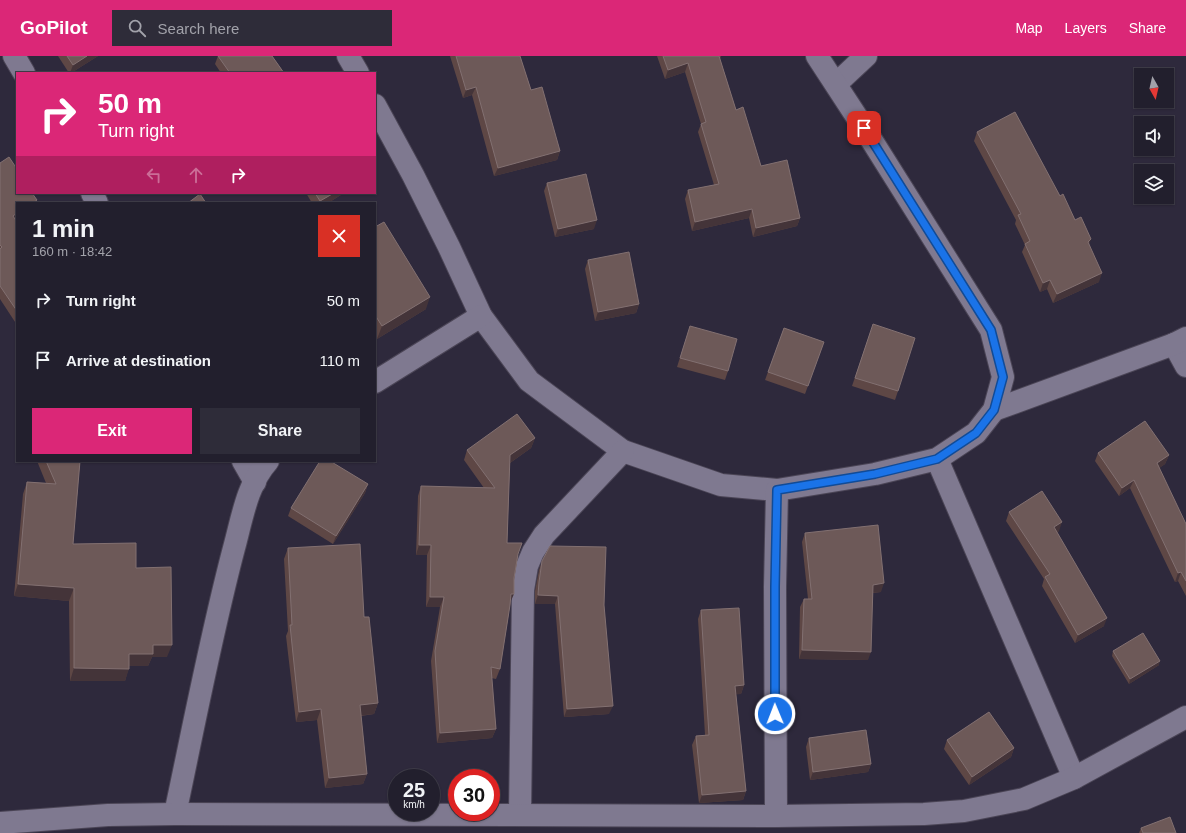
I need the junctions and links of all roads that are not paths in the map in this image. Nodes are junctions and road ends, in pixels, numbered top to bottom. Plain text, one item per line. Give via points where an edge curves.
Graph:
1 (14, 56) edge
2 (348, 56) edge
3 (818, 56) edge
4 (866, 56) edge
5 (23, 72) edge
6 (357, 72) edge
7 (836, 84) junction
8 (376, 107) edge
9 (480, 316) junction
10 (1180, 341) edge
11 (1186, 366) edge
12 (376, 381) edge
13 (994, 410) junction
14 (623, 451) junction
15 (937, 459) junction
16 (244, 462) edge
17 (267, 462) edge
18 (255, 482) junction
19 (777, 490) junction
20 (1186, 718) edge
21 (1074, 778) junction
22 (175, 814) junction
23 (520, 814) junction
24 (776, 816) junction
25 (0, 823) edge

1 - 5 street
2 - 6 street
3 - 7 street
4 - 7 street
7 - 13 street via 991,330 1003,377
8 - 9 street via 449,247
9 - 12 street
9 - 14 street via 529,381
10 - 11 street
10 - 13 street
13 - 15 street via 976,433
14 - 19 street via 721,485
14 - 23 street via 544,534 527,566 523,590
15 - 19 street via 875,474
15 - 21 street
16 - 18 street
17 - 18 street
18 - 22 street via 248,496 227,579
19 - 24 street
20 - 21 street
21 - 24 street via 1024,798 964,811
22 - 23 street
22 - 25 street via 108,815
23 - 24 street

